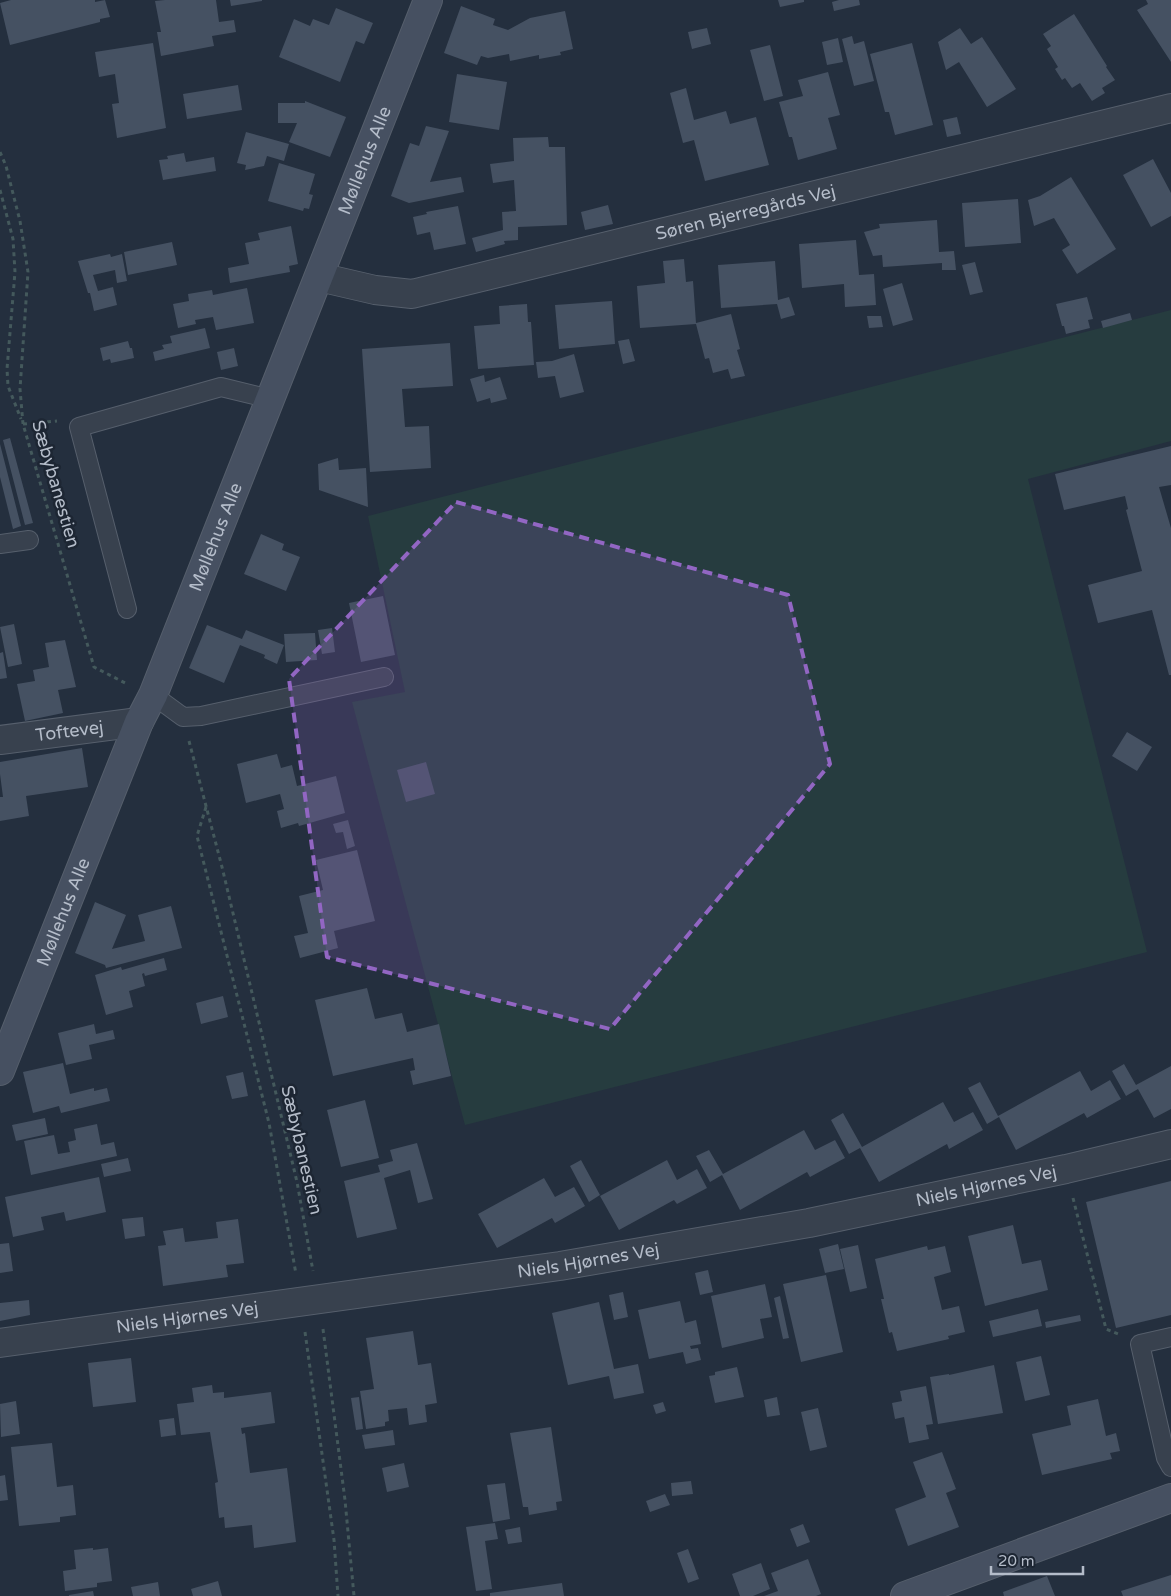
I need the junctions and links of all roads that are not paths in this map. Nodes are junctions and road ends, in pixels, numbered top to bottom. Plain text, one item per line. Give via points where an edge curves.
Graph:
1 (428, 0) edge
2 (1171, 108) edge
3 (319, 277) junction
4 (270, 399) junction
5 (29, 540) dead end
6 (0, 544) edge
7 (127, 609) dead end
8 (384, 677) dead end
9 (153, 696) junction
10 (139, 722) junction
11 (0, 740) edge
12 (0, 1071) edge
13 (1171, 1144) edge
14 (1171, 1337) edge
15 (0, 1343) edge
16 (1171, 1467) edge
17 (1171, 1498) edge
18 (906, 1596) edge

1 - 3 street, Møllehus Alle
2 - 3 street, Søren Bjerregårds Vej via 412,294 375,290
3 - 4 street, Møllehus Alle
4 - 7 lane via 220,387 79,428
4 - 9 street, Møllehus Alle
5 - 6 lane
8 - 9 lane via 202,716 183,717
9 - 10 street, Møllehus Alle
10 - 11 street, Toftevej
10 - 12 street, Møllehus Alle
13 - 15 street, Niels Hjørnes Vej via 809,1222 560,1266
14 - 16 lane via 1140,1344 1166,1458
17 - 18 street

